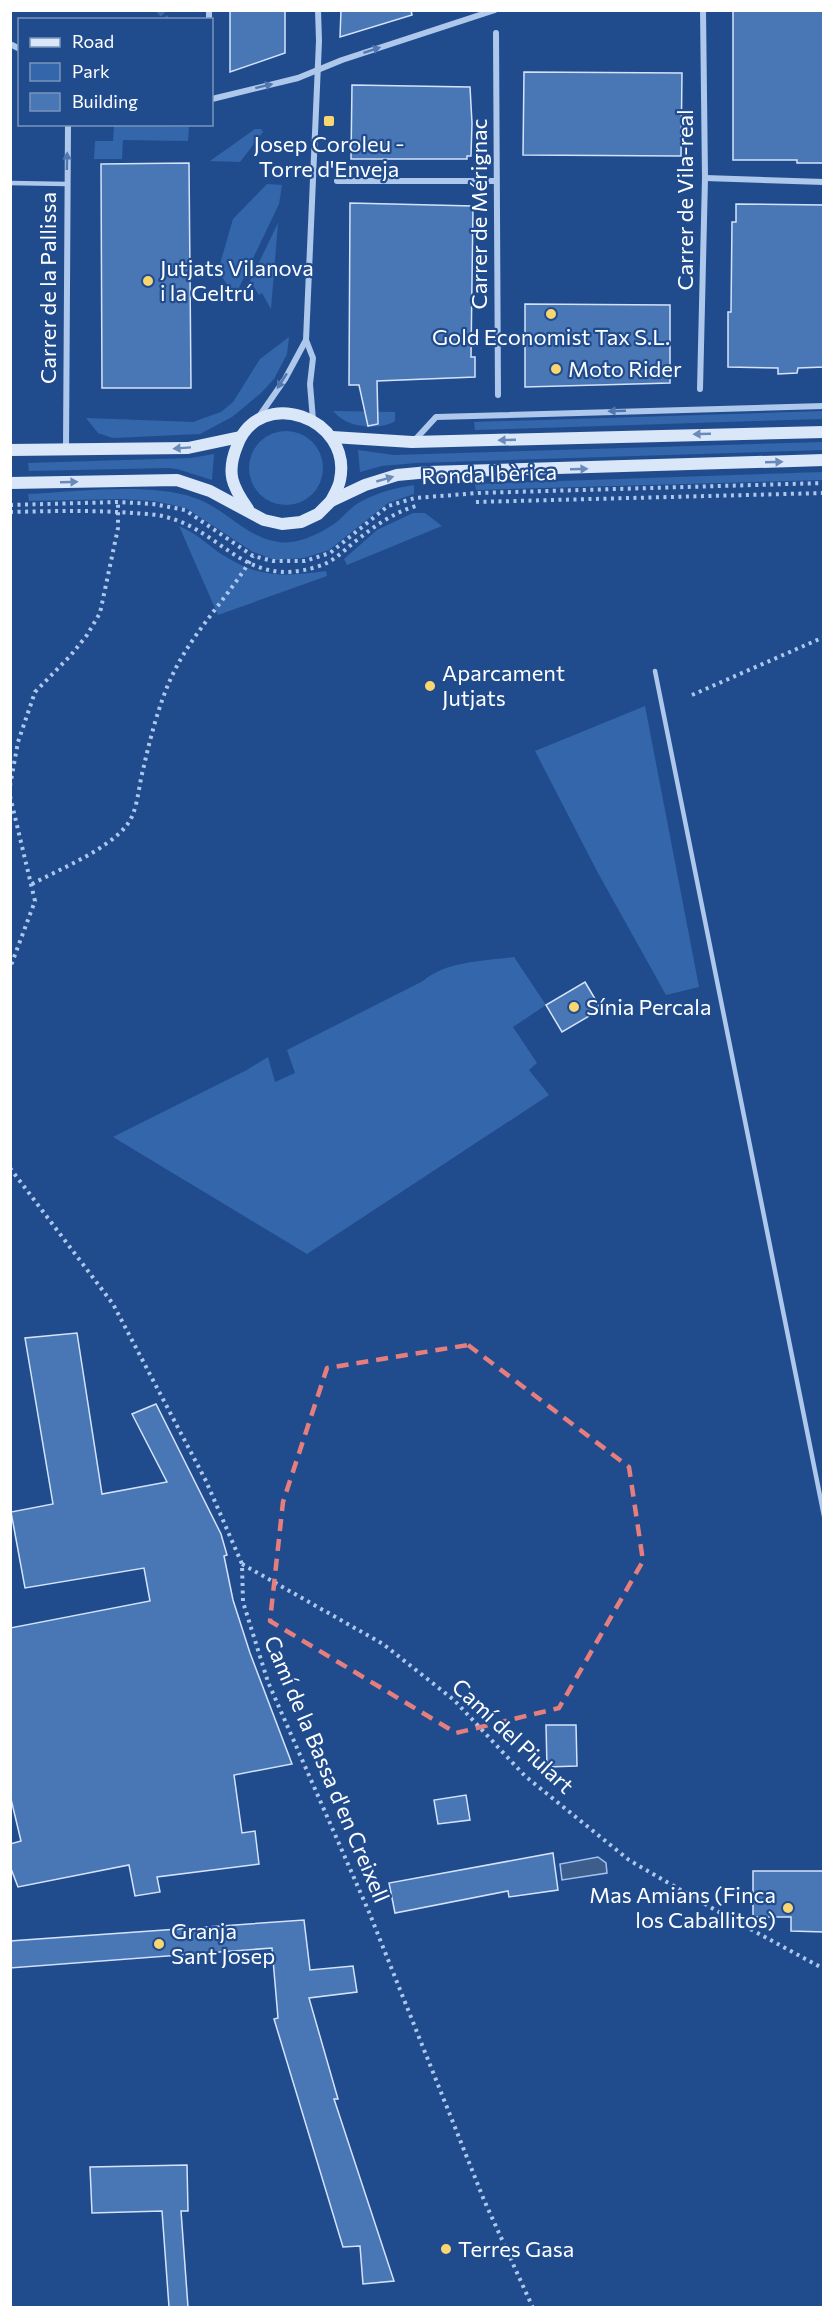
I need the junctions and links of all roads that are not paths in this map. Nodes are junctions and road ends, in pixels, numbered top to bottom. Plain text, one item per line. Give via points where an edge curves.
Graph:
1 (318, 10) edge
2 (495, 10) edge
3 (703, 10) edge
4 (496, 33) dead end
5 (317, 72) junction
6 (213, 99) edge
7 (68, 126) edge
8 (705, 178) junction
9 (337, 181) dead end
10 (496, 181) junction
11 (824, 182) edge
12 (10, 183) edge
13 (67, 184) junction
14 (306, 340) junction
15 (700, 389) dead end
16 (498, 395) dead end
17 (824, 406) edge
18 (313, 420) junction
19 (256, 422) junction
20 (824, 432) edge
21 (240, 437) junction
22 (332, 437) junction
23 (412, 442) junction
24 (10, 450) edge
25 (66, 451) junction
26 (824, 460) edge
27 (10, 483) edge
28 (331, 501) junction
29 (248, 510) junction
30 (655, 671) dead end
31 (824, 1516) edge

1 - 5 street
5 -> 2 street via 342,60
3 - 8 street, Carrer de Vila-real
4 - 10 street, Carrer de Mérignac
6 -> 5 street
5 - 14 street
13 -> 7 street, Carrer de la Pallissa
8 - 11 street
8 - 15 street, Carrer de Vila-real
9 - 10 street
10 - 16 street, Carrer de Mérignac
12 - 13 lane
13 - 25 street, Carrer de la Pallissa
14 - 18 street via 313,358
14 -> 19 street
17 -> 23 street, Ronda Ibèrica via 436,417
18 - 19 street via 295,414 274,414
18 - 22 street
19 - 21 street
20 -> 23 street, Ronda Ibèrica
21 -> 25 street via 188,448
21 - 29 street via 231,462 233,488
22 - 23 street, Ronda Ibèrica
22 - 28 street via 340,458 340,480
24 - 25 street
28 -> 26 street, Ronda Ibèrica via 365,484 396,475 429,472
27 -> 29 street, Ronda Ibèrica via 177,480
28 - 29 street, Ronda Ibèrica via 318,514 301,522 282,524 264,520
30 - 31 lane

